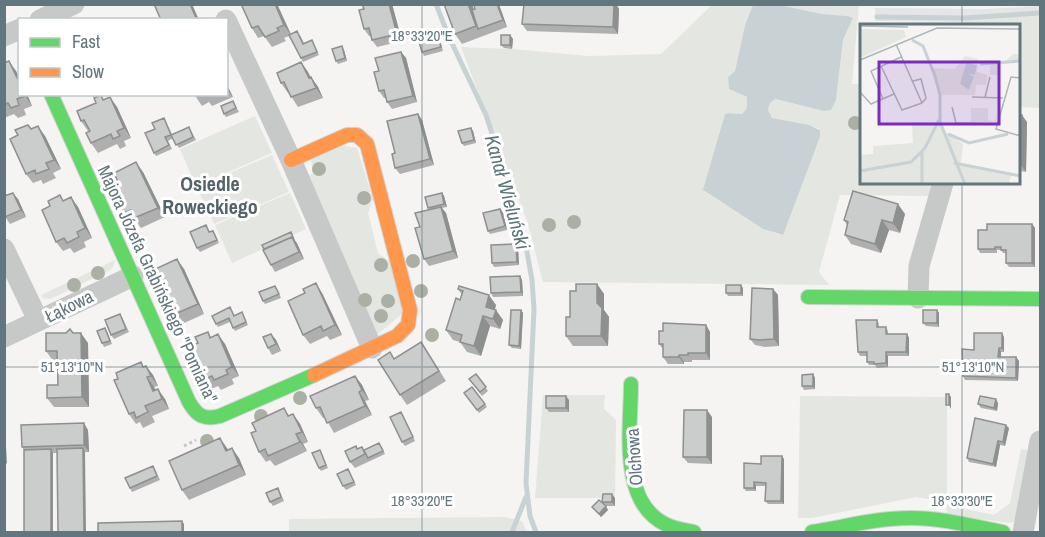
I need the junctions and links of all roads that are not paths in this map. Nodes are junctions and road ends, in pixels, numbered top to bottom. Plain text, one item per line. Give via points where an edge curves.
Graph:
1 (74, 4) edge
2 (219, 4) edge
3 (44, 18) edge
4 (225, 18) edge
5 (228, 24) edge
6 (18, 30) edge
7 (4, 36) edge
8 (52, 96) edge
9 (291, 160) junction
10 (943, 184) edge
11 (4, 249) edge
12 (133, 276) junction
13 (808, 297) dead end
14 (918, 298) junction
15 (1041, 299) edge
16 (38, 320) junction
17 (4, 336) edge
18 (372, 348) junction
19 (631, 384) dead end
20 (1041, 441) edge
21 (694, 532) edge
22 (812, 532) edge
23 (1003, 532) edge
24 (1023, 532) edge

1 - 3 street
2 - 4 street
5 - 9 street
6 - 7 street
8 - 12 street, Majora Józefa Grabińskiego "Pomiana"
9 - 18 street
9 - 18 street via 346,135 357,135 367,144 411,312 403,333
10 - 14 street via 919,266
11 - 16 street
12 - 16 street, Łąkowa
12 - 18 street, Majora Józefa Grabińskiego "Pomiana" via 189,402 203,418 227,414
13 - 14 street
14 - 15 street
16 - 17 street, Łąkowa
19 - 21 street, Olchowa via 631,473 637,495 650,513 666,525
20 - 24 street
22 - 23 street via 919,518

